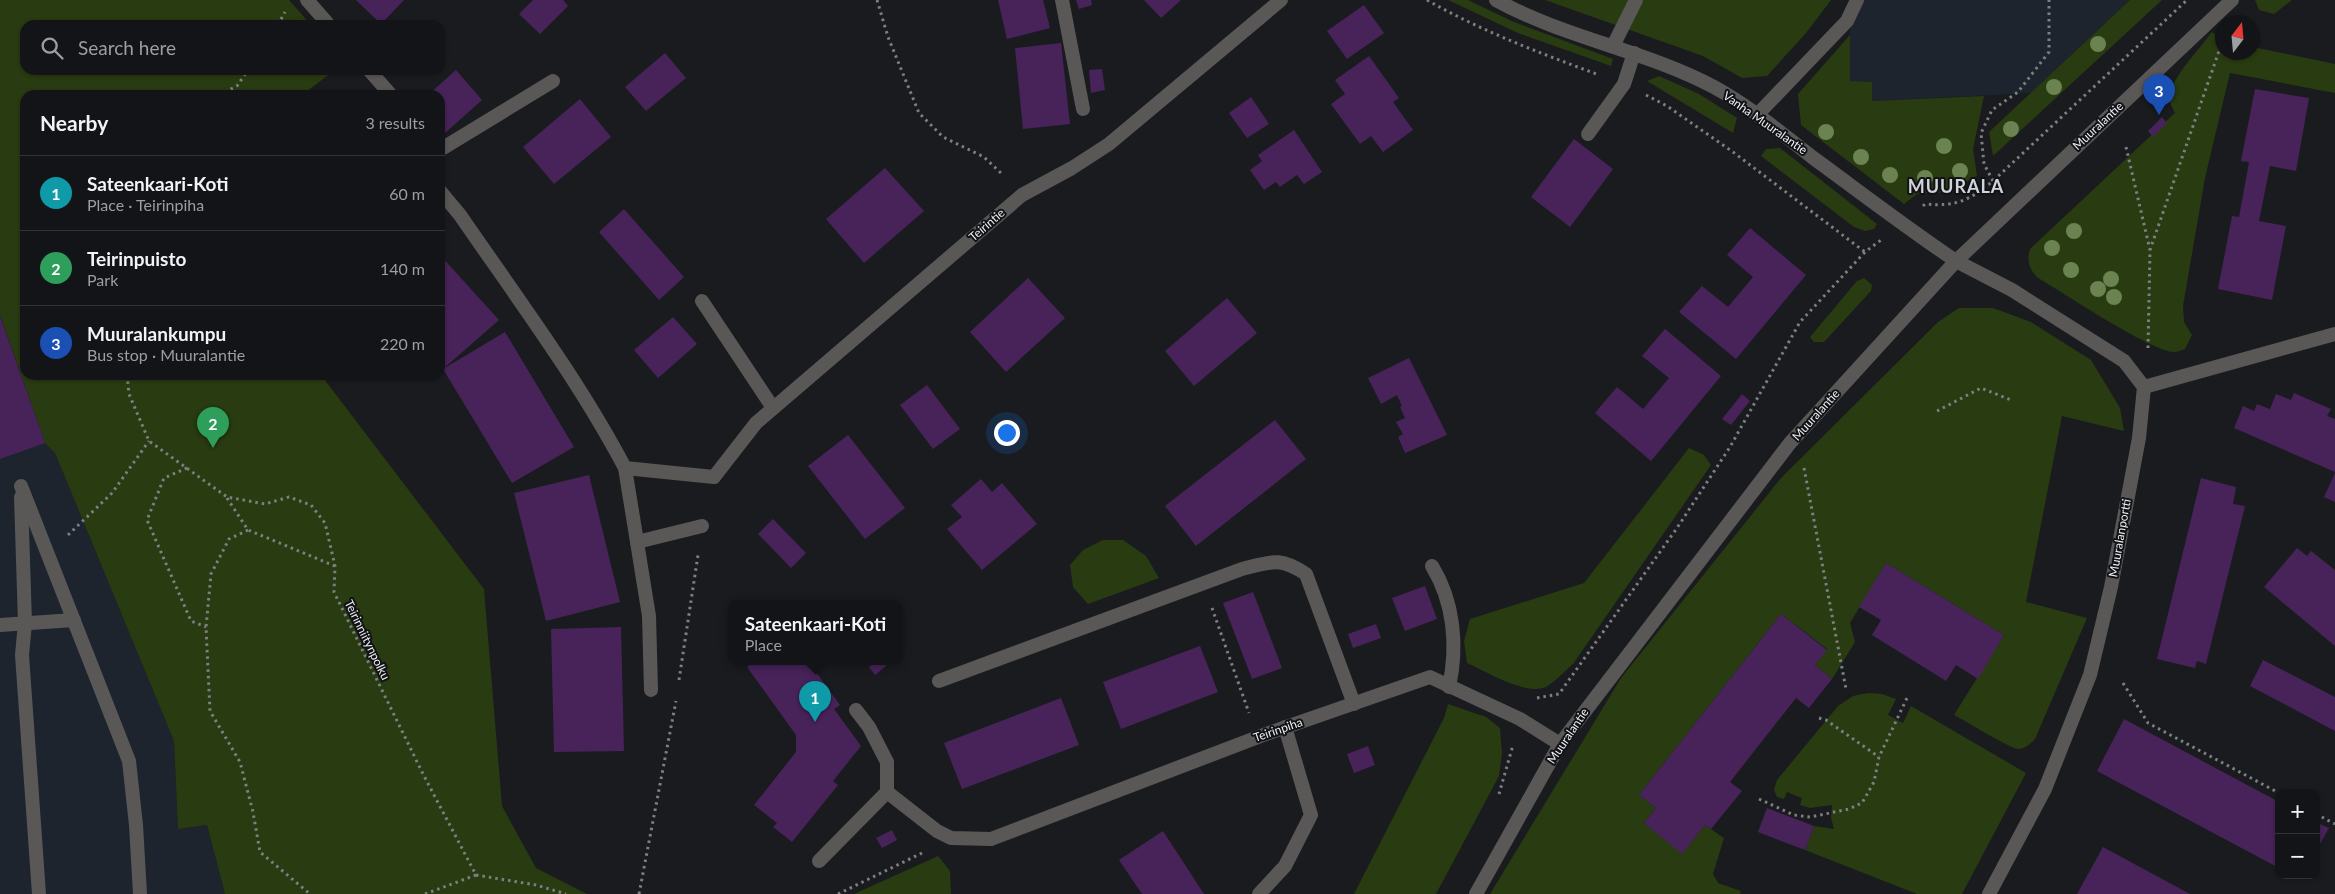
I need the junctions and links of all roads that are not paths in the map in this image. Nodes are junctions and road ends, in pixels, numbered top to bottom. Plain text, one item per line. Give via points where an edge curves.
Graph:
1 (307, 0) edge
2 (1062, 0) edge
3 (1281, 0) edge
4 (1496, 0) edge
5 (1636, 0) edge
6 (1857, 0) edge
7 (2232, 0) edge
8 (325, 20) edge
9 (1614, 46) junction
10 (1634, 53) junction
11 (373, 75) edge
12 (553, 81) dead end
13 (386, 90) edge
14 (1083, 109) dead end
15 (1757, 114) junction
16 (1588, 134) dead end
17 (445, 147) edge
18 (445, 197) edge
19 (1956, 261) junction
20 (702, 300) dead end
21 (2335, 334) edge
22 (2144, 387) junction
23 (773, 408) junction
24 (624, 468) junction
25 (702, 526) dead end
26 (637, 542) junction
27 (1432, 566) dead end
28 (74, 620) junction
29 (25, 622) junction
30 (0, 625) edge
31 (939, 681) dead end
32 (1450, 687) junction
33 (651, 690) dead end
34 (1354, 704) junction
35 (856, 710) dead end
36 (1285, 728) junction
37 (1560, 744) junction
38 (887, 792) junction
39 (819, 860) dead end
40 (40, 894) edge
41 (140, 894) edge
42 (1259, 894) edge
43 (1476, 894) edge
44 (1989, 894) edge

1 - 8 street
2 - 14 street
3 - 23 street, Teirintie via 1109,144 1022,195
4 - 9 street, Vanha Muuralantie
5 - 9 street
6 - 15 street via 1847,21
7 - 19 street, Muuralantie
9 - 10 street, Vanha Muuralantie
10 - 15 street, Vanha Muuralantie via 1714,88
10 - 16 street via 1624,84
11 - 13 street
12 - 17 street
15 - 19 street, Vanha Muuralantie via 1901,224
18 - 24 street via 602,424
19 - 22 street via 2012,290 2124,362
19 - 37 street, Muuralantie via 1798,435
20 - 23 street
21 - 22 street
22 - 44 street, Muuralanportti via 2139,438 2112,587 2090,675 2045,789
23 - 24 street, Teirintie via 756,423 714,477
24 - 26 street
25 - 26 street
26 - 33 street via 649,616
27 - 32 street via 1442,582 1453,626
28 - 29 street
28 - 29 street via 20,486
28 - 41 street via 130,761
29 - 30 street
29 - 40 street via 22,655
31 - 34 street via 1242,569 1272,562 1290,563 1306,574
32 - 34 street, Teirinpiha via 1430,677
32 - 37 street, Teirinpiha via 1520,720
34 - 36 street, Teirinpiha
35 - 38 street via 887,762
36 - 38 street, Teirinpiha via 991,839 952,838 937,831
36 - 42 street via 1312,815 1285,866
37 - 43 street, Muuralantie
38 - 39 street

